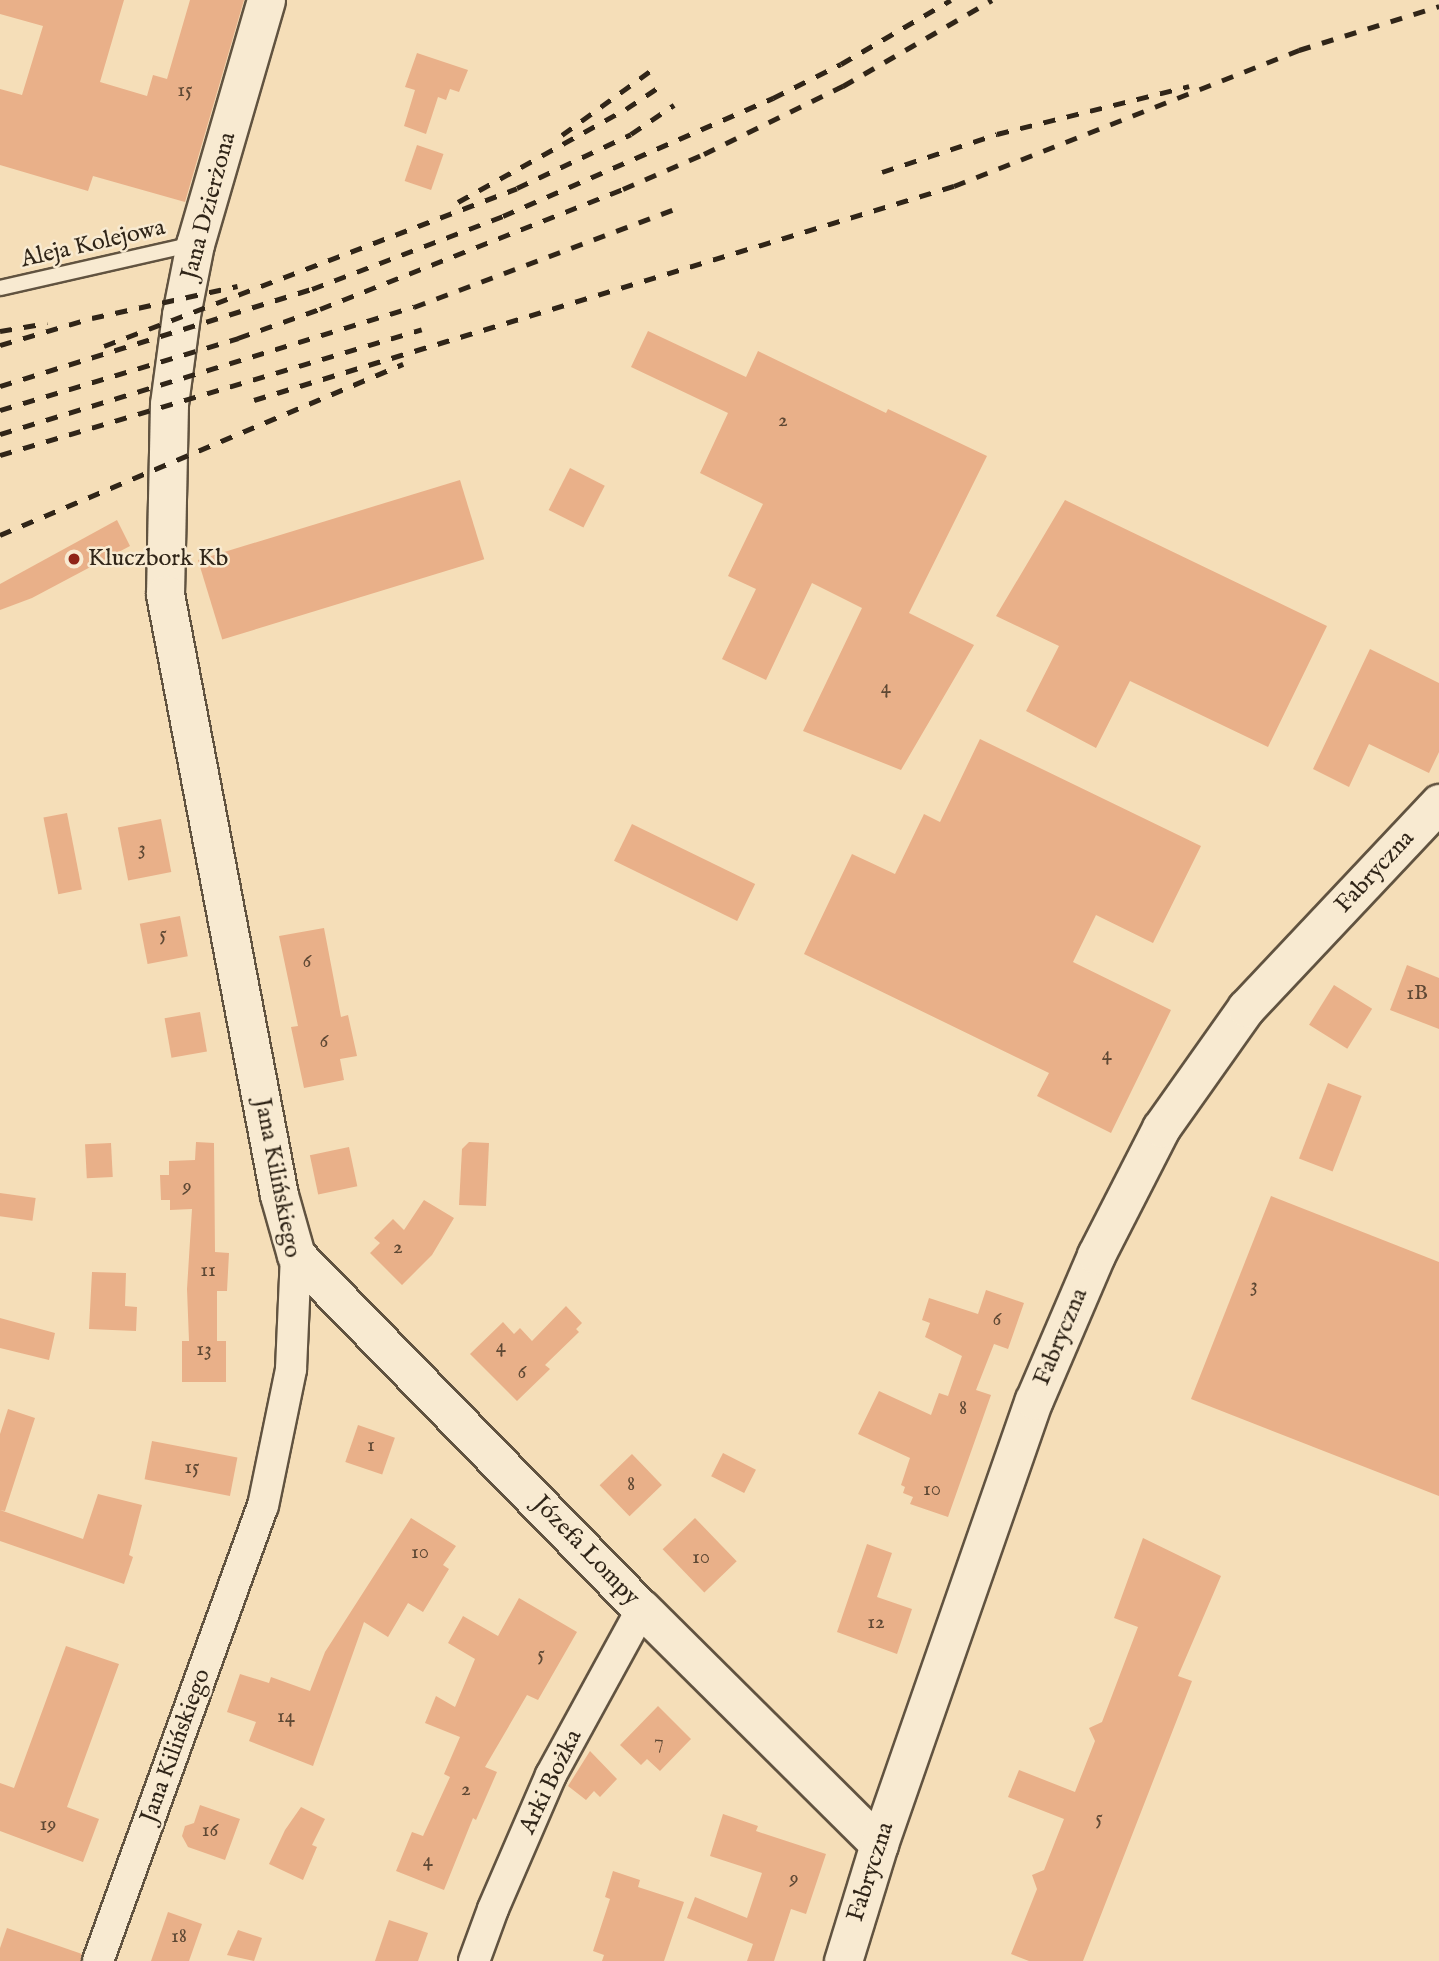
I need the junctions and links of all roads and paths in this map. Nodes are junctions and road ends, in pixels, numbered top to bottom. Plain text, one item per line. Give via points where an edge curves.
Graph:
1 (266, 0) edge
2 (195, 244) junction
3 (0, 288) edge
4 (169, 415) joint
5 (1439, 803) edge
6 (296, 1255) junction
7 (642, 1609) junction
8 (879, 1844) junction
9 (98, 1961) edge
10 (474, 1961) edge
11 (843, 1961) edge

1 - 2 street, Jana Dzierżona
2 - 3 lane, Aleja Kolejowa
2 - 4 street, Jana Dzierżona via 178,332
4 - 6 street, Jana Kilińskiego via 165,594 279,1195
5 - 8 street, Fabryczna via 1246,1008 1161,1128 1096,1255 1034,1400
6 - 7 street, Józefa Lompy
6 - 9 street, Jana Kilińskiego via 291,1370 262,1506
7 - 8 street, Józefa Lompy
7 - 10 street, Arki Bożka via 551,1775
8 - 11 street, Fabryczna

